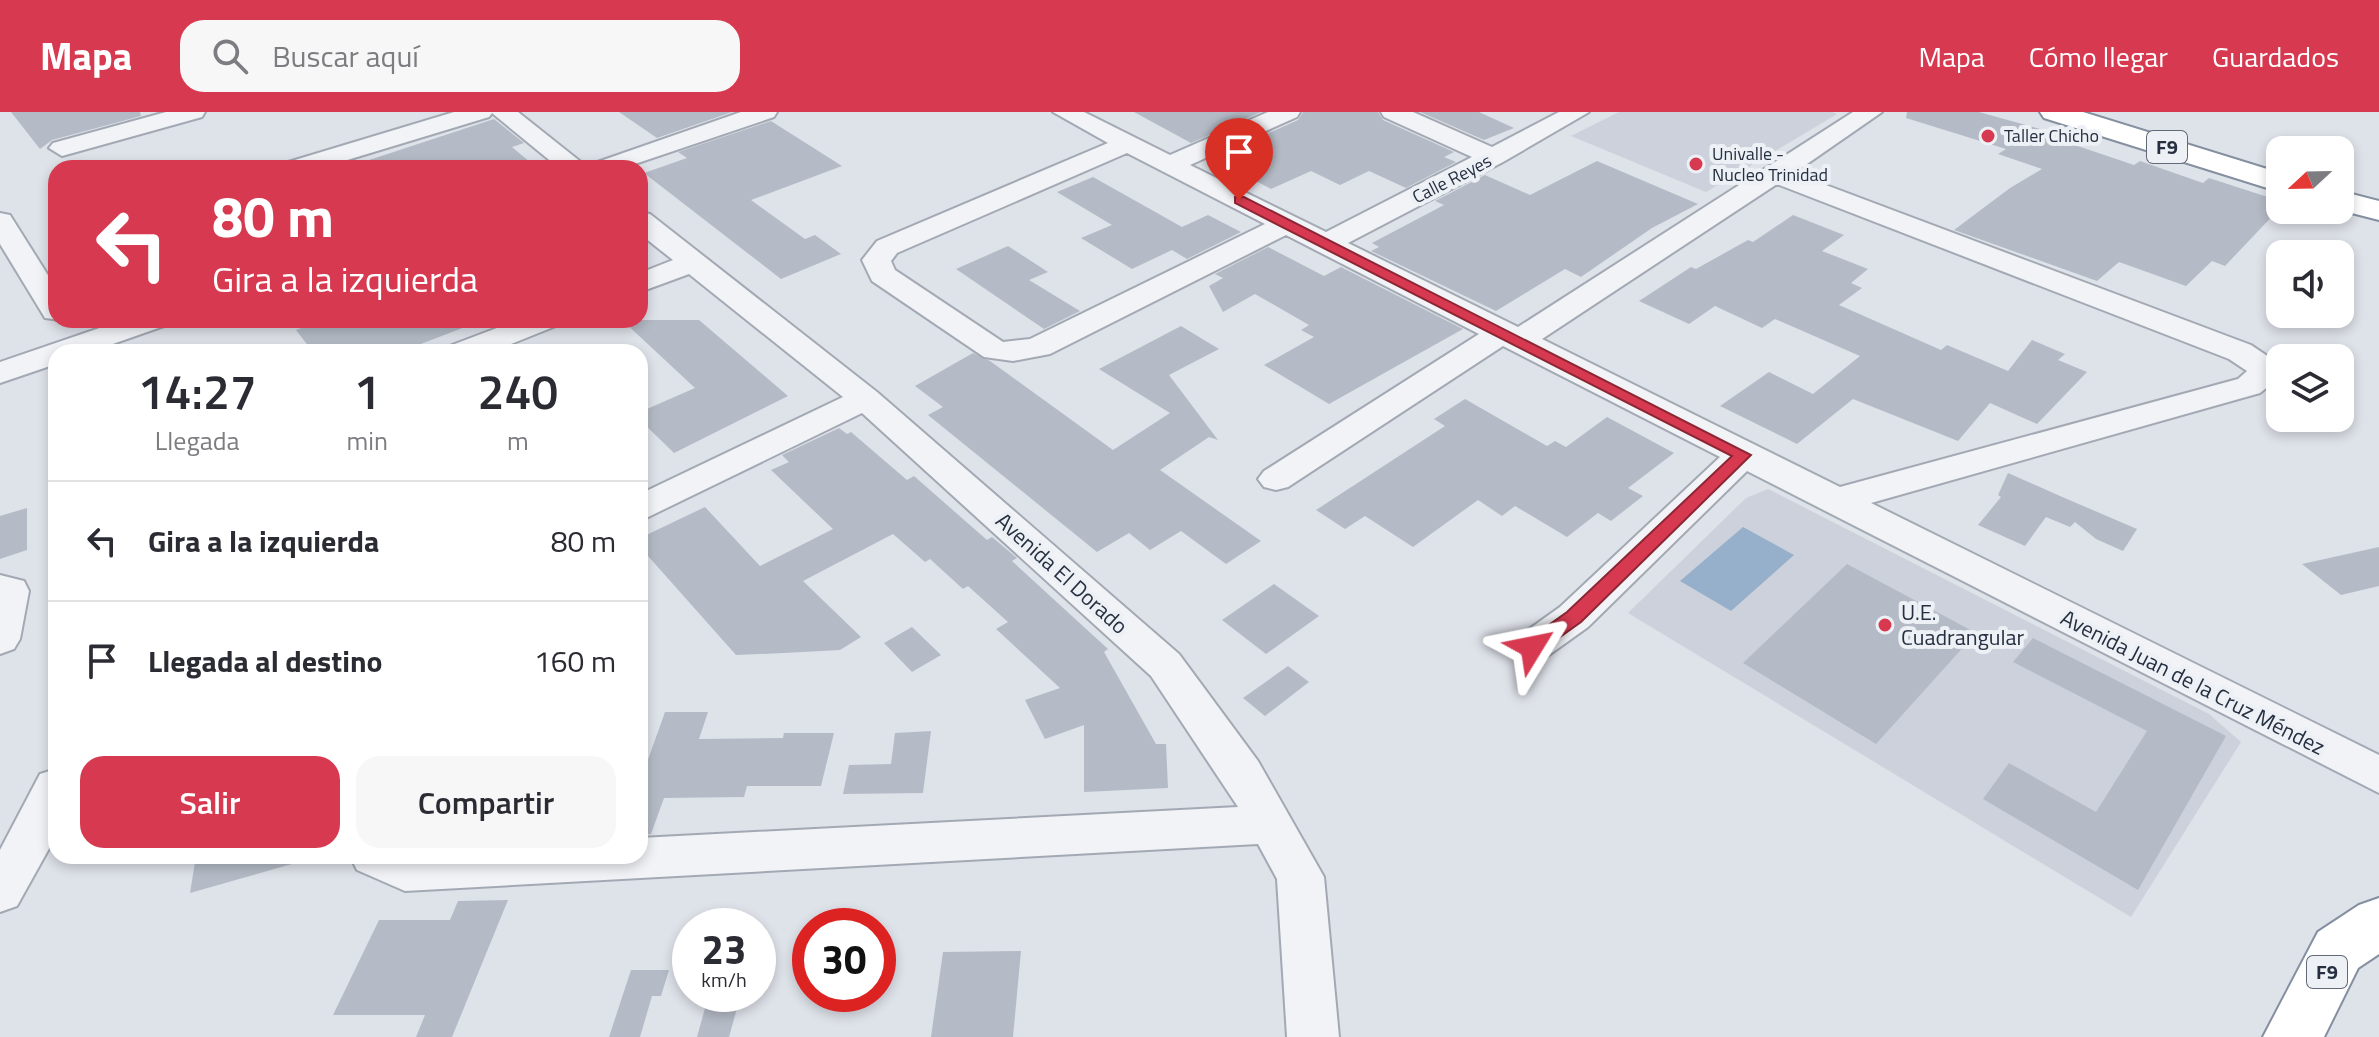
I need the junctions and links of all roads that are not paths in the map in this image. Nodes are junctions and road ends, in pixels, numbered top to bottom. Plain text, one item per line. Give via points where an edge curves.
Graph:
1 (193, 112) edge
2 (480, 112) edge
3 (503, 112) edge
4 (765, 112) edge
5 (1065, 112) edge
6 (1288, 112) edge
7 (1393, 112) edge
8 (1577, 112) edge
9 (1870, 112) edge
10 (2054, 112) edge
11 (2109, 112) edge
12 (1128, 144) junction
13 (62, 148) dead end
14 (1494, 157) junction
15 (2266, 159) edge
16 (321, 160) edge
17 (565, 160) edge
18 (622, 160) edge
19 (1169, 165) junction
20 (1777, 175) junction
21 (2266, 179) edge
22 (2354, 184) edge
23 (2379, 191) edge
24 (2354, 204) edge
25 (2379, 211) edge
26 (0, 221) edge
27 (1286, 224) junction
28 (648, 226) edge
29 (1325, 244) junction
30 (693, 262) junction
31 (648, 280) edge
32 (48, 299) edge
33 (125, 328) edge
34 (524, 328) edge
35 (1510, 337) junction
36 (70, 344) edge
37 (484, 344) edge
38 (48, 353) edge
39 (0, 373) edge
40 (865, 399) junction
41 (1743, 455) junction
42 (1276, 479) dead end
43 (1834, 501) junction
44 (648, 505) edge
45 (0, 589) edge
46 (0, 639) edge
47 (1532, 647) dead end
48 (2379, 775) edge
49 (48, 799) edge
50 (1270, 824) junction
51 (15, 846) edge
52 (648, 858) edge
53 (390, 864) edge
54 (534, 864) edge
55 (0, 891) edge
56 (2379, 923) edge
57 (1313, 1037) edge
58 (2293, 1037) edge

1 - 13 street
2 - 16 street
3 - 17 street
4 - 18 street
5 - 12 street, Avenida Juan de la Cruz Méndez
6 - 19 street
7 - 14 street
8 - 14 street, Calle Reyes
9 - 20 street
10 - 21 highway, F9
11 - 15 highway, F9
12 - 19 street, Avenida Juan de la Cruz Méndez
12 - 27 street via 887,247 876,260 882,275 995,350 1013,352 1039,347
14 - 29 street, Calle Reyes
19 - 27 street, Avenida Juan de la Cruz Méndez
20 - 35 street
20 - 43 street via 2240,352 2268,371 2249,386
22 - 23 highway
24 - 25 highway
26 - 32 street
27 - 29 street, Avenida Juan de la Cruz Méndez
28 - 30 street, Avenida El Dorado
29 - 35 street, Avenida Juan de la Cruz Méndez
30 - 31 street
30 - 40 street, Avenida El Dorado
33 - 36 street
34 - 37 street
35 - 41 street, Avenida Juan de la Cruz Méndez
35 - 42 street
38 - 39 street
40 - 44 street
40 - 50 street, Avenida El Dorado via 1165,665 1242,773
41 - 43 street, Avenida Juan de la Cruz Méndez
41 - 47 street via 1574,617
43 - 48 street, Avenida Juan de la Cruz Méndez
45 - 46 street via 10,591
49 - 51 street
50 - 52 street
50 - 57 street, Avenida El Dorado via 1300,877
51 - 55 street
53 - 54 street via 405,871
56 - 58 highway, F9 via 2338,950

